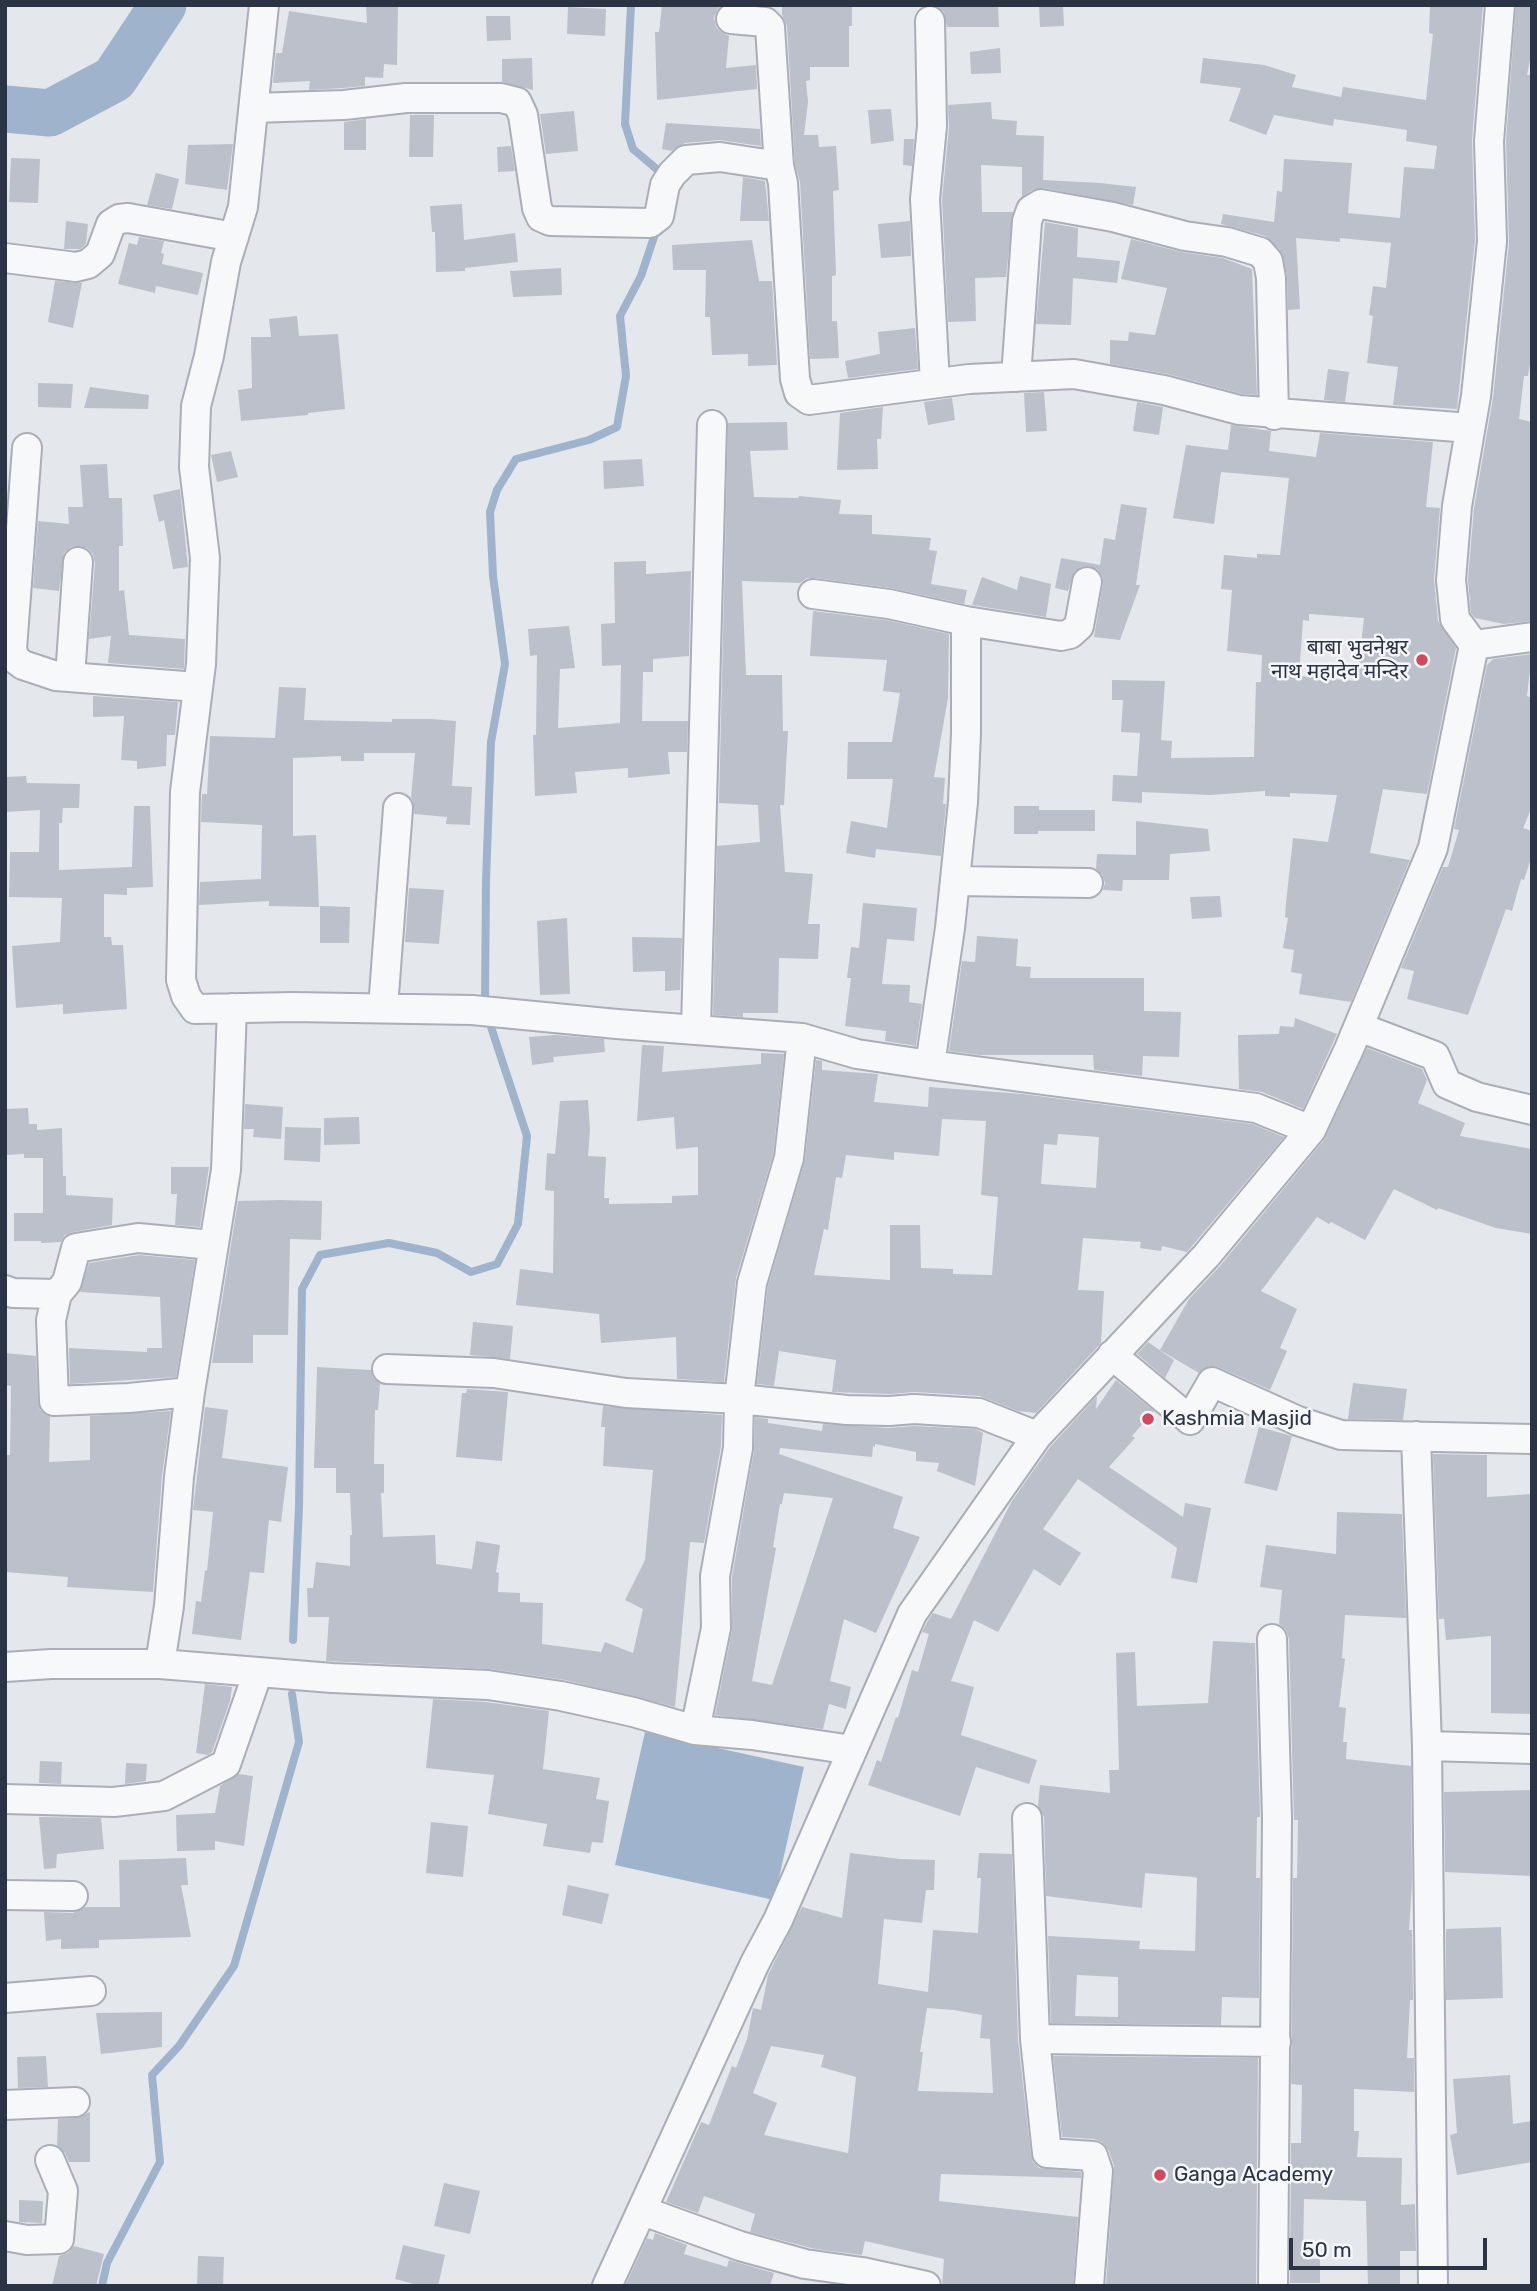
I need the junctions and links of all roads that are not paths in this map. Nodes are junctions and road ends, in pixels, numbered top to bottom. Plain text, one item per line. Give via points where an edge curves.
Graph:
1 (264, 5) edge
2 (1500, 5) edge
3 (731, 19) dead end
4 (930, 21) dead end
5 (254, 108) junction
6 (779, 166) junction
7 (234, 237) junction
8 (5, 258) edge
9 (1016, 377) junction
10 (934, 383) junction
11 (1274, 415) junction
12 (712, 425) dead end
13 (1471, 428) junction
14 (27, 449) dead end
15 (78, 562) dead end
16 (1087, 582) dead end
17 (813, 594) dead end
18 (966, 621) junction
19 (1532, 637) edge
20 (1474, 645) junction
21 (70, 677) junction
22 (197, 687) junction
23 (398, 808) dead end
24 (955, 881) junction
25 (1088, 883) dead end
26 (232, 1008) junction
27 (383, 1008) junction
28 (1359, 1027) junction
29 (696, 1029) junction
30 (802, 1038) junction
31 (930, 1065) junction
32 (1532, 1110) edge
33 (1311, 1130) junction
34 (212, 1245) junction
35 (5, 1290) edge
36 (57, 1294) junction
37 (1112, 1355) junction
38 (387, 1369) dead end
39 (190, 1392) junction
40 (739, 1399) junction
41 (1037, 1436) junction
42 (1416, 1436) junction
43 (1532, 1439) edge
44 (1272, 1639) dead end
45 (160, 1664) junction
46 (5, 1667) edge
47 (258, 1672) junction
48 (695, 1730) junction
49 (1427, 1746) junction
50 (1532, 1749) edge
51 (852, 1750) junction
52 (5, 1799) edge
53 (1027, 1818) dead end
54 (5, 1895) edge
55 (74, 1896) dead end
56 (91, 1991) dead end
57 (5, 1998) edge
58 (1035, 2039) junction
59 (1276, 2042) junction
60 (75, 2102) dead end
61 (5, 2105) edge
62 (50, 2160) dead end
63 (643, 2211) junction
64 (5, 2236) edge
65 (607, 2286) edge
66 (926, 2286) edge
67 (1089, 2286) edge
68 (1273, 2286) edge
69 (1433, 2286) edge

1 - 5 street
2 - 13 street via 1489,141 1492,241
3 - 6 street via 765,22 769,27
4 - 10 street via 932,126 925,199
5 - 6 street via 406,98 501,98 517,103 523,115 537,208 541,217 550,220 650,223 659,216 665,185 686,160 720,157
5 - 7 street via 243,207
6 - 10 street via 799,393 809,400
7 - 8 street via 128,218 111,224 100,254 88,264 76,267
7 - 22 street via 196,406 194,467 205,558
9 - 10 street
9 - 11 street via 1074,374
9 - 11 street via 1027,221 1031,210 1041,204 1260,252 1268,261 1271,278
11 - 13 street
12 - 29 street
13 - 20 street via 1457,506 1451,580 1455,619
14 - 21 street via 12,649 23,665
15 - 21 street
16 - 18 street via 1079,626 1070,634
17 - 18 street
18 - 24 street via 965,775
19 - 20 street
20 - 28 street via 1433,848
21 - 22 street
22 - 26 street via 185,792 181,980 195,1009
23 - 27 street
24 - 25 street
24 - 31 street
26 - 27 street
26 - 34 street via 226,1170
27 - 29 street via 472,1010
28 - 32 street via 1436,1056 1447,1084 1477,1097
28 - 33 street
29 - 30 street
30 - 31 street via 857,1054
30 - 40 street via 789,1158 752,1283
31 - 33 street via 1256,1108
33 - 37 street via 1206,1256
34 - 36 street via 138,1238 76,1248 67,1282
34 - 39 street
35 - 36 street
36 - 39 street via 51,1320 54,1401
37 - 41 street
37 - 42 street via 1190,1420 1212,1382 1341,1435
38 - 40 street via 494,1373 626,1393
39 - 45 street
40 - 41 street via 847,1410 979,1413
40 - 48 street via 738,1448 715,1576 716,1628
41 - 51 street via 912,1614
42 - 43 street
42 - 49 street
44 - 59 street
45 - 46 street
45 - 47 street
47 - 48 street via 488,1685 561,1696
47 - 52 street via 226,1763 164,1796 114,1802
48 - 51 street
49 - 50 street
49 - 69 street
51 - 63 street
53 - 58 street
54 - 55 street
56 - 57 street
58 - 59 street
58 - 67 street via 1047,2153 1093,2155 1098,2171
59 - 68 street
60 - 61 street
62 - 64 street via 63,2190 59,2238
63 - 65 street
63 - 66 street via 805,2264

